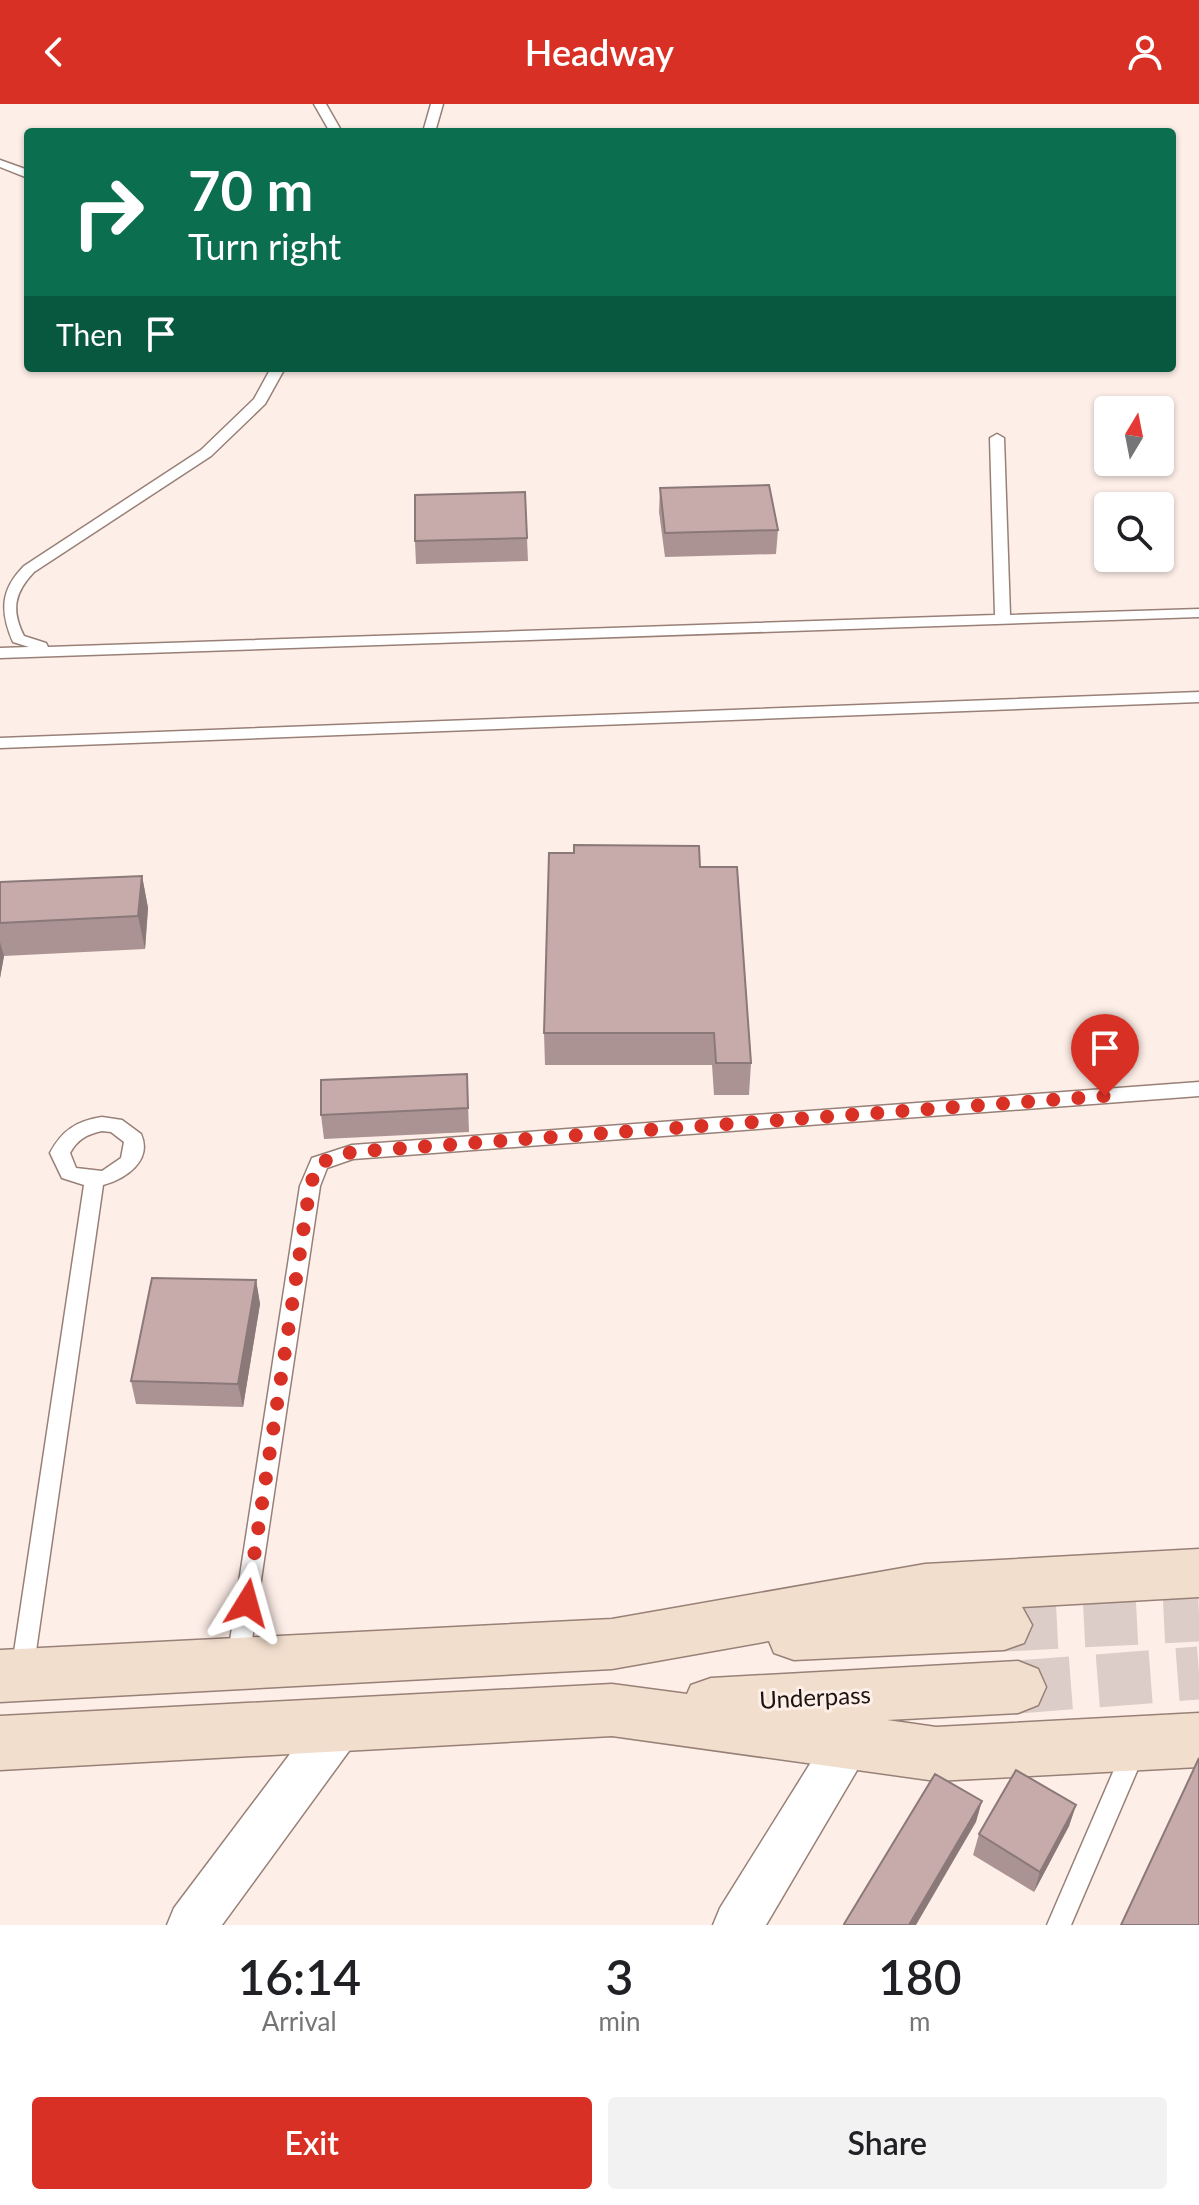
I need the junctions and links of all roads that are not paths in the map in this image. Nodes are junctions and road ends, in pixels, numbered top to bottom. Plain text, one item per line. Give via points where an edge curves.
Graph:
1 (320, 104) edge
2 (437, 104) edge
3 (334, 128) edge
4 (430, 128) edge
5 (0, 163) edge
6 (24, 172) edge
7 (276, 372) edge
8 (997, 438) dead end
9 (15, 582) junction
10 (0, 588) edge
11 (1199, 613) edge
12 (1003, 620) junction
13 (71, 650) junction
14 (0, 653) edge
15 (1199, 697) edge
16 (0, 743) edge
17 (1199, 1089) edge
18 (94, 1180) dead end
19 (1199, 1573) edge
20 (1004, 1625) tunnel mouth
21 (612, 1644) junction
22 (238, 1663) junction
23 (11, 1675) edge
24 (1018, 1687) tunnel mouth
25 (612, 1710) junction
26 (340, 1725) junction
27 (1199, 1740) edge
28 (0, 1743) edge
29 (850, 1743) junction
30 (1137, 1743) junction
31 (192, 1925) edge
32 (738, 1925) edge
33 (1059, 1925) edge

1 - 3 lane
2 - 4 lane
5 - 6 lane
7 - 9 lane via 260,401 206,453
8 - 12 lane
9 - 10 lane
9 - 13 lane via 6,618 18,639
11 - 12 lane
12 - 13 lane
13 - 14 lane
15 - 16 lane
17 - 22 lane via 352,1152 319,1163 310,1186
18 - 23 lane
19 - 21 main road via 925,1588
20 - 21 main road
21 - 22 main road
22 - 23 main road
24 - 25 main road, Underpass
25 - 26 main road
25 - 29 main road
26 - 28 main road
26 - 31 street
27 - 30 main road
29 - 30 main road via 936,1754
29 - 32 street
30 - 33 lane

